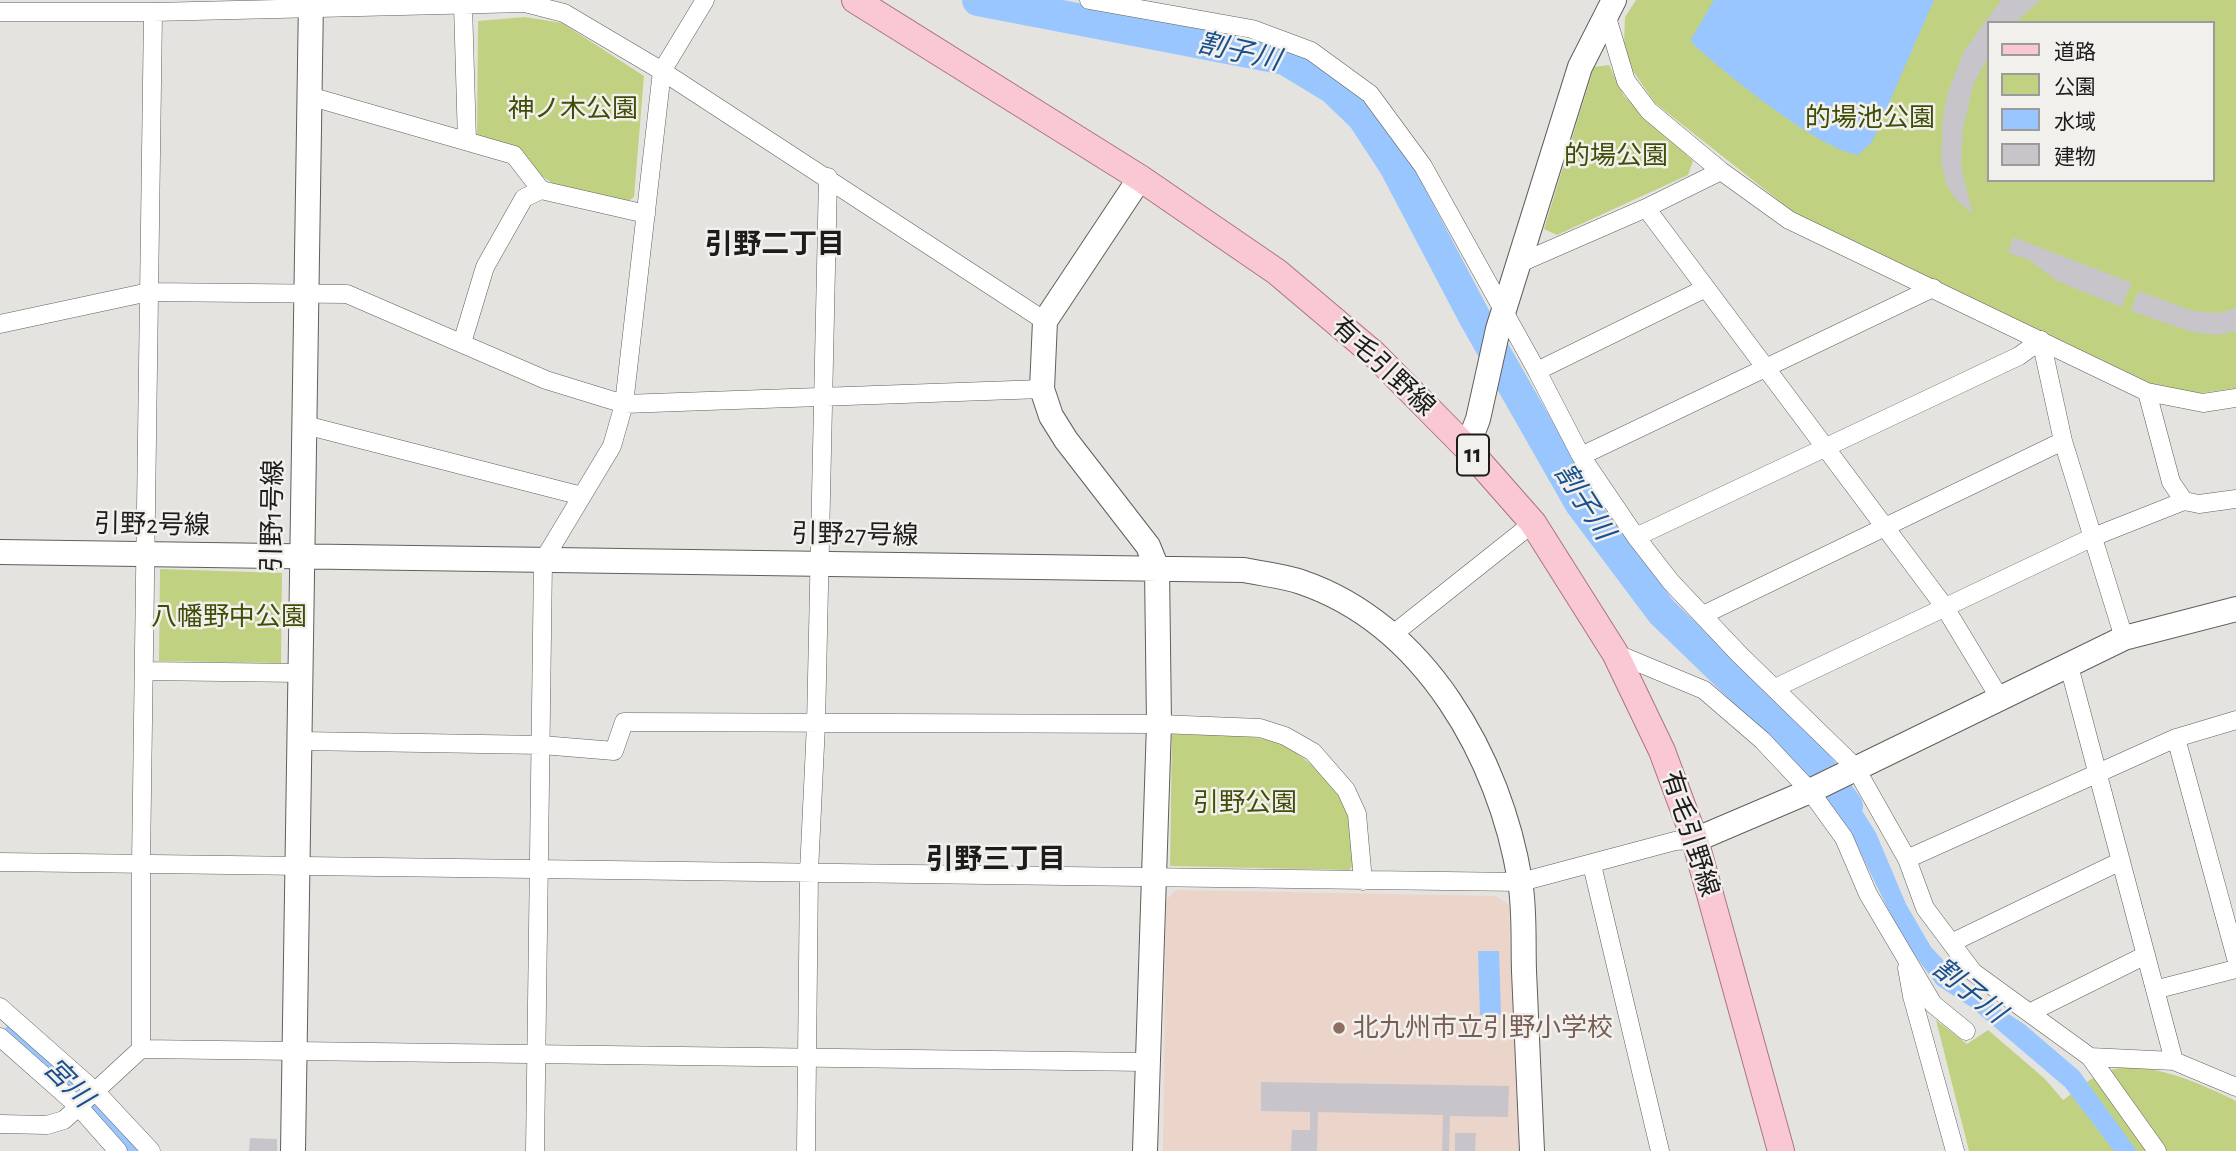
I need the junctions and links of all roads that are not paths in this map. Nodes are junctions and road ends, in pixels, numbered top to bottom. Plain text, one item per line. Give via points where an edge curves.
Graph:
1 (705, 0) edge
2 (855, 0) edge
3 (1088, 0) edge
4 (311, 4) edge
5 (464, 5) junction
6 (1610, 7) edge
7 (0, 12) edge
8 (153, 12) junction
9 (662, 71) junction
10 (309, 96) junction
11 (467, 141) junction
12 (1721, 171) junction
13 (828, 177) junction
14 (1140, 178) junction
15 (541, 190) junction
16 (1646, 208) junction
17 (646, 214) junction
18 (1520, 263) junction
19 (1706, 288) junction
20 (1933, 288) junction
21 (149, 292) junction
22 (307, 295) junction
23 (1045, 321) junction
24 (1500, 322) junction
25 (0, 324) edge
26 (2042, 340) junction
27 (462, 344) junction
28 (1767, 368) junction
29 (1537, 371) junction
30 (1042, 389) junction
31 (2147, 392) junction
32 (821, 397) junction
33 (2236, 398) edge
34 (624, 404) junction
35 (305, 425) junction
36 (2063, 441) junction
37 (1827, 447) junction
38 (1467, 448) junction
39 (1581, 456) junction
40 (582, 496) junction
41 (2236, 499) edge
42 (2184, 501) junction
43 (1533, 523) junction
44 (1886, 527) junction
45 (1636, 537) junction
46 (2093, 537) junction
47 (0, 551) edge
48 (147, 554) junction
49 (302, 558) junction
50 (544, 561) junction
51 (819, 565) junction
52 (1157, 568) junction
53 (1944, 606) junction
54 (2236, 608) edge
55 (1703, 615) junction
56 (1392, 635) junction
57 (2124, 638) junction
58 (1615, 653) junction
59 (2069, 666) junction
60 (144, 671) junction
61 (300, 673) junction
62 (1775, 688) junction
63 (1999, 697) junction
64 (2236, 720) edge
65 (816, 724) junction
66 (1159, 724) junction
67 (2176, 738) junction
68 (301, 741) junction
69 (542, 746) junction
70 (1849, 769) junction
71 (2098, 774) junction
72 (1810, 791) junction
73 (1695, 840) junction
74 (1907, 859) junction
75 (2121, 861) junction
76 (0, 862) edge
77 (141, 863) junction
78 (1592, 864) junction
79 (298, 865) junction
80 (539, 869) junction
81 (808, 872) junction
82 (1155, 877) junction
83 (1363, 881) junction
84 (1521, 882) junction
85 (1951, 943) junction
86 (2146, 955) junction
87 (2236, 958) edge
88 (1906, 961) junction
89 (2236, 969) edge
90 (2158, 989) junction
91 (0, 1007) edge
92 (2031, 1012) junction
93 (1966, 1031) dead end
94 (0, 1037) edge
95 (141, 1049) junction
96 (295, 1052) junction
97 (537, 1054) junction
98 (807, 1056) junction
99 (2090, 1057) junction
100 (2174, 1061) junction
101 (1146, 1062) junction
102 (2236, 1087) edge
103 (86, 1099) junction
104 (0, 1124) edge
105 (118, 1151) edge
106 (150, 1151) edge
107 (293, 1151) edge
108 (535, 1151) edge
109 (806, 1151) edge
110 (1145, 1151) edge
111 (1532, 1151) edge
112 (1660, 1151) edge
113 (1781, 1151) edge
114 (1955, 1151) edge
115 (2157, 1151) edge

1 - 9 street
2 - 14 main road, 有毛引野線 / 11
3 - 24 street via 1252,29 1311,51 1370,94 1423,166
4 - 5 street
4 - 8 street
4 - 10 street, 引野1号線
5 - 9 street via 525,3 564,13
5 - 11 street
6 - 12 street via 1626,81 1649,111
6 - 18 street via 1580,67
7 - 8 street
8 - 21 street
9 - 13 street
9 - 17 street
10 - 11 street
10 - 22 street, 引野1号線
11 - 15 street via 514,156
12 - 16 street
12 - 20 street via 1789,220
13 - 23 street
13 - 32 street
14 - 23 street
14 - 38 main road, 有毛引野線 / 11 via 1277,272 1374,354
15 - 17 street
15 - 27 street via 524,198 485,267
16 - 18 street
16 - 19 street
17 - 34 street
18 - 24 street
19 - 28 street
19 - 29 street
20 - 26 street
20 - 28 street
21 - 22 street
21 - 25 street
21 - 48 street
22 - 27 street via 347,294
22 - 35 street, 引野1号線
23 - 30 street
24 - 29 street
24 - 38 street
26 - 31 street
26 - 36 street
26 - 37 street via 2019,356
27 - 34 street via 546,380
28 - 37 street
28 - 39 street
29 - 39 street
30 - 32 street
30 - 52 street via 1066,440 1148,546
31 - 33 street via 2203,402
31 - 42 street via 2171,482
32 - 34 street
32 - 51 street
34 - 40 street via 612,446
35 - 40 street
35 - 49 street, 引野1号線
36 - 44 street
36 - 46 street
37 - 44 street
37 - 45 street
38 - 43 main road, 有毛引野線 / 11
39 - 45 street
40 - 50 street
41 - 42 street via 2199,504
42 - 46 street
43 - 56 street
43 - 58 main road, 有毛引野線 / 11
44 - 53 street
44 - 55 street
45 - 55 street
46 - 53 street
46 - 57 street
47 - 48 street, 引野2号線
48 - 49 street, 引野2号線
48 - 60 street
49 - 50 street, 引野27号線
49 - 61 street, 引野1号線
50 - 51 street, 引野27号線
50 - 69 street
51 - 52 street, 引野27号線
51 - 65 street
52 - 56 street, 引野27号線 via 1244,570 1302,582
52 - 66 street
53 - 62 street
53 - 63 street
54 - 57 street
55 - 62 street
56 - 84 street, 引野27号線 via 1430,676 1468,729 1506,818
57 - 59 street
58 - 72 street via 1704,690 1762,740
58 - 73 main road, 有毛引野線 / 11 via 1662,751
59 - 63 street
59 - 71 street
60 - 61 street
60 - 77 street
61 - 68 street, 引野1号線
62 - 70 street
63 - 70 street
64 - 67 street
65 - 66 street
65 - 69 street via 624,722 614,751
65 - 81 street
66 - 82 street
66 - 83 street via 1260,728 1313,752 1346,790 1357,814
67 - 71 street
67 - 87 street
68 - 69 street
68 - 79 street, 引野1号線
69 - 80 street
70 - 72 street
70 - 74 street
71 - 74 street
71 - 75 street
72 - 73 street
72 - 88 street via 1844,838 1868,894
73 - 78 street via 1675,841
73 - 113 main road, 有毛引野線 / 11
74 - 85 street via 1924,908
75 - 85 street
75 - 86 street
76 - 77 street
77 - 79 street
77 - 95 street
78 - 84 street
78 - 112 street
79 - 80 street
79 - 96 street, 引野1号線
80 - 81 street
80 - 97 street
81 - 82 street
81 - 98 street
82 - 83 street
82 - 101 street
83 - 84 street
84 - 111 street, 引野27号線
85 - 92 street via 1973,972
86 - 90 street
86 - 92 street
88 - 93 street via 1933,1004
88 - 114 street
89 - 90 street
90 - 100 street
91 - 103 street
92 - 99 street
94 - 103 street
95 - 96 street
95 - 103 street
96 - 97 street
96 - 107 street, 引野1号線
97 - 98 street
97 - 108 street
98 - 101 street
98 - 109 street
99 - 100 street
99 - 115 street
100 - 102 street
101 - 110 street
103 - 104 street via 64,1119 47,1125
103 - 105 street
103 - 106 street

